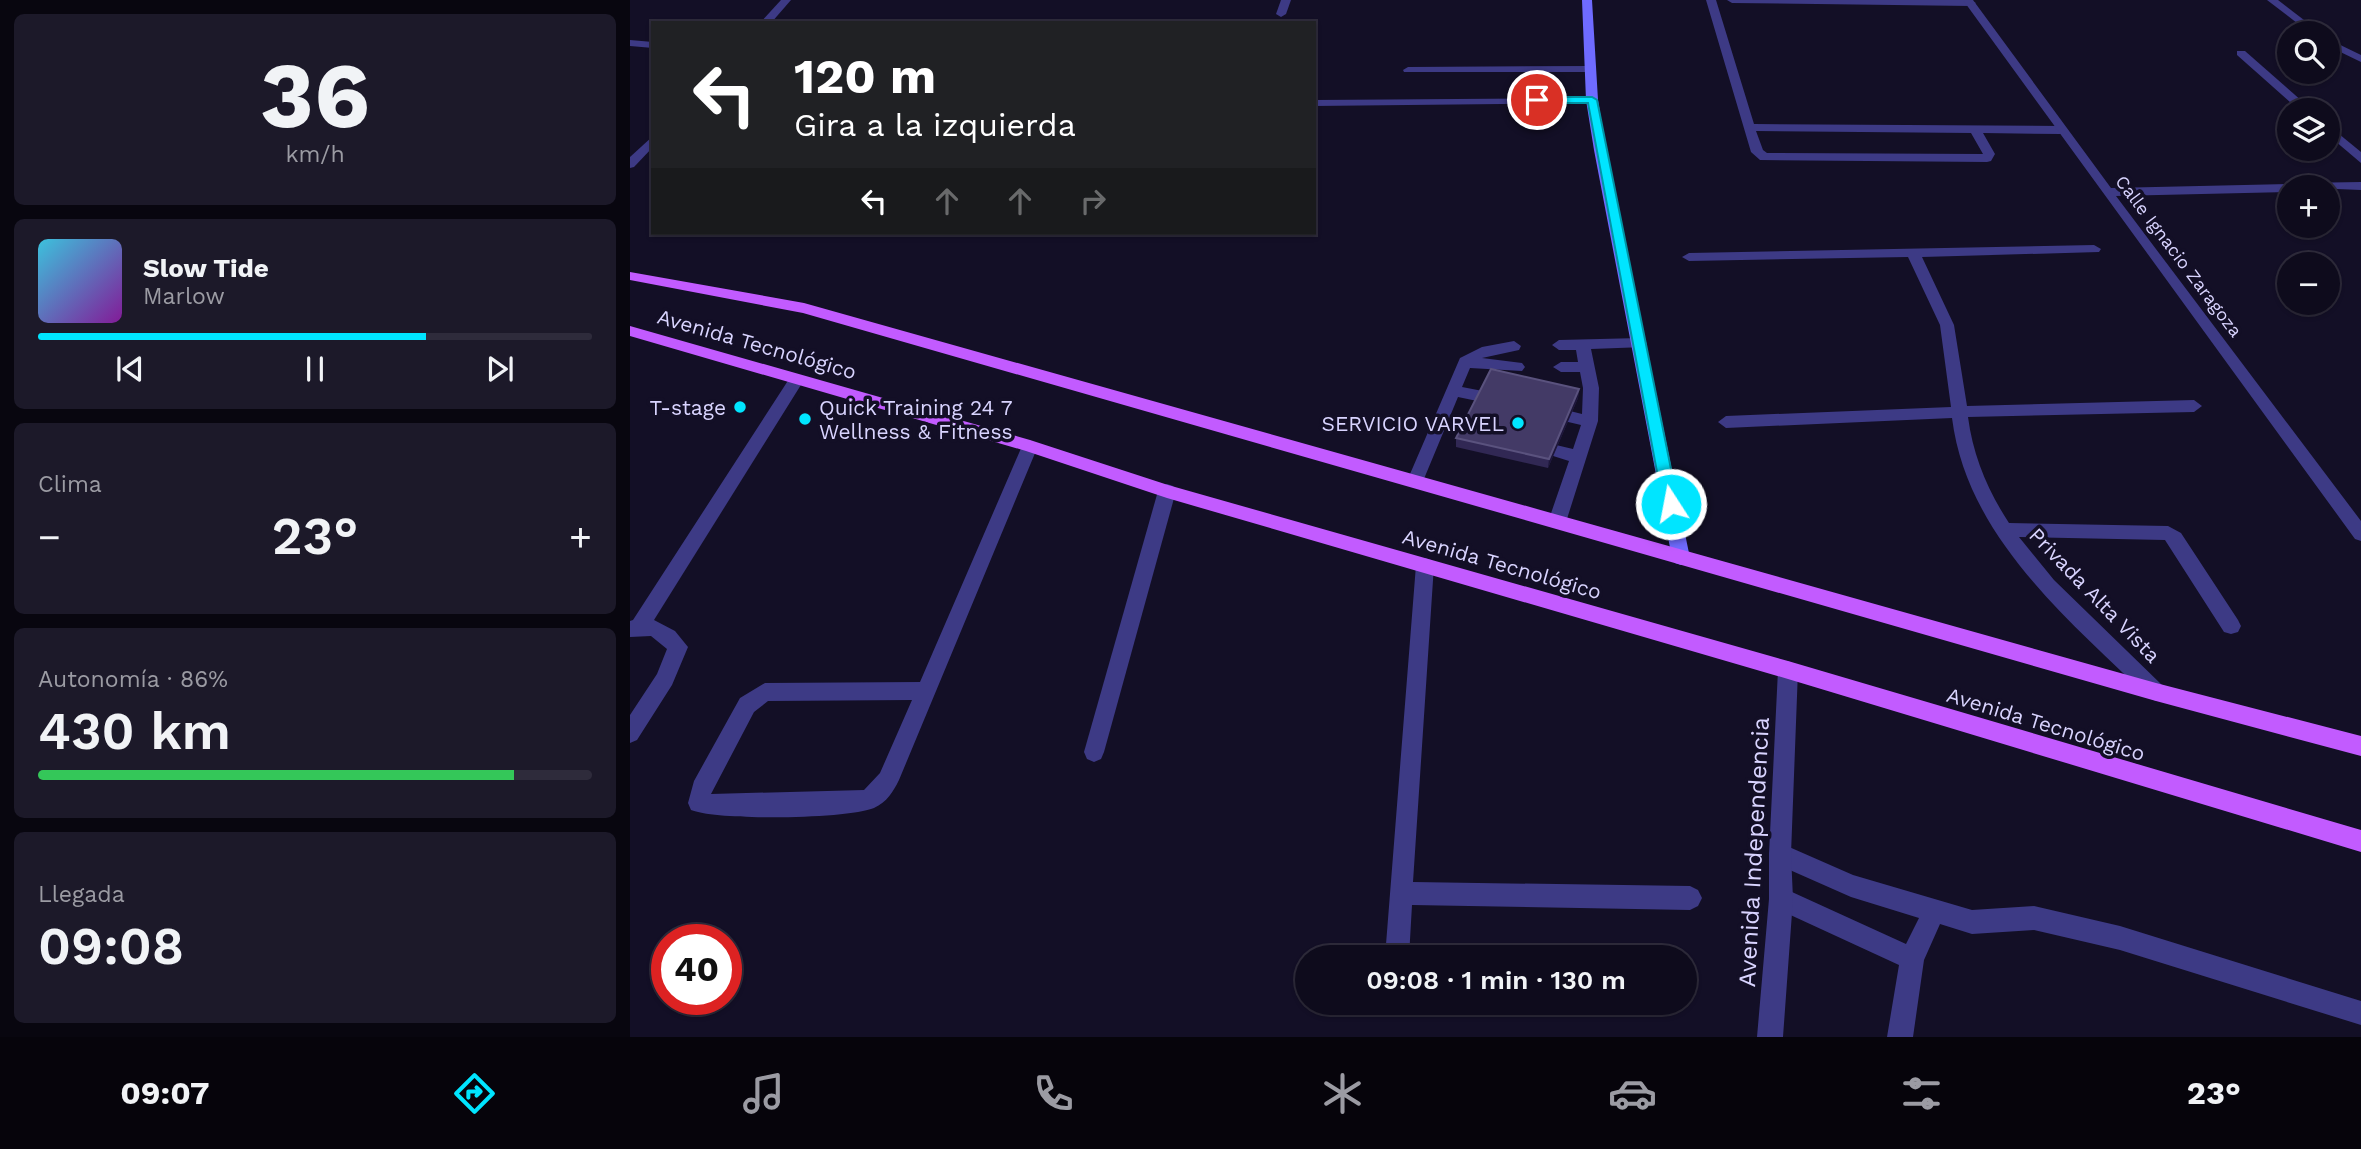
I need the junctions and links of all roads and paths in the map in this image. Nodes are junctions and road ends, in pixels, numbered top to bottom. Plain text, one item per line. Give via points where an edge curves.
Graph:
1 (786, 0) edge
2 (1286, 0) edge
3 (1587, 0) edge
4 (1711, 0) edge
5 (1732, 0) edge
6 (2272, 0) edge
7 (1969, 2) edge
8 (1281, 15) dead end
9 (767, 21) edge
10 (2300, 21) edge
11 (630, 43) edge
12 (651, 45) edge
13 (2340, 48) edge
14 (2241, 52) dead end
15 (2361, 59) edge
16 (1590, 69) junction
17 (1408, 70) dead end
18 (2293, 98) edge
19 (1592, 100) junction
20 (1316, 103) edge
21 (1749, 127) junction
22 (1973, 128) junction
23 (2060, 130) junction
24 (2340, 140) edge
25 (651, 142) edge
26 (2361, 159) edge
27 (630, 164) edge
28 (2340, 186) edge
29 (2361, 186) edge
30 (2277, 188) edge
31 (2108, 192) junction
32 (2094, 249) dead end
33 (1913, 253) junction
34 (1689, 257) dead end
35 (630, 276) edge
36 (630, 331) edge
37 (1640, 343) junction
38 (1582, 344) junction
39 (1559, 345) dead end
40 (1514, 346) dead end
41 (1465, 362) junction
42 (1517, 367) dead end
43 (1561, 367) dead end
44 (1586, 367) junction
45 (796, 380) junction
46 (1454, 391) junction
47 (1482, 396) edge
48 (2194, 406) dead end
49 (1958, 412) junction
50 (1570, 417) edge
51 (1590, 421) junction
52 (1726, 422) dead end
53 (1030, 446) junction
54 (1556, 451) edge
55 (1579, 457) junction
56 (1415, 481) junction
57 (1167, 491) junction
58 (1557, 522) junction
59 (2003, 530) junction
60 (2361, 534) edge
61 (1681, 558) junction
62 (1425, 565) junction
63 (2231, 626) dead end
64 (635, 627) edge
65 (1788, 670) junction
66 (926, 691) junction
67 (2156, 692) junction
68 (630, 733) edge
69 (2361, 746) edge
70 (1094, 752) dead end
71 (2361, 841) edge
72 (1780, 854) junction
73 (1401, 892) junction
74 (1690, 898) dead end
75 (1781, 899) junction
76 (1934, 911) junction
77 (1398, 945) edge
78 (1912, 960) junction
79 (2361, 1013) edge
80 (1770, 1037) edge
81 (1900, 1037) edge

1 - 9 street
2 - 8 street
3 - 16 street
4 - 21 street
5 - 7 street
6 - 10 street
7 - 23 street, Calle Ignacio Zaragoza
11 - 12 street
13 - 15 street
14 - 18 street
16 - 17 street
16 - 19 street
19 - 20 street
19 - 37 street
21 - 22 street
21 - 22 street via 1757,152 1771,159 1987,158 1989,154
22 - 23 street
23 - 31 street, Calle Ignacio Zaragoza
24 - 26 street
25 - 27 street
28 - 29 street
30 - 31 street
31 - 60 street, Calle Ignacio Zaragoza
32 - 33 street
33 - 34 street
33 - 49 street, Privada Alta Vista via 1947,325
35 - 56 main road, Avenida Tecnológico via 804,307
36 - 45 main road, Avenida Tecnológico
37 - 38 street
37 - 61 street
38 - 39 street
38 - 44 street
40 - 41 street via 1476,352
41 - 42 street
41 - 46 street
43 - 44 street
44 - 51 street
45 - 53 main road, Avenida Tecnológico
45 - 64 street
46 - 47 street
46 - 56 street via 1446,426
48 - 49 street
49 - 52 street
49 - 59 street, Privada Alta Vista via 1968,458 1988,508
50 - 51 street
51 - 55 street
53 - 57 main road, Avenida Tecnológico
53 - 66 street
54 - 55 street
55 - 58 street
56 - 58 main road, Avenida Tecnológico
57 - 62 main road, Avenida Tecnológico
57 - 70 street
58 - 61 main road, Avenida Tecnológico
59 - 63 street via 2168,533
59 - 67 street, Privada Alta Vista via 2045,581
61 - 67 main road, Avenida Tecnológico
62 - 65 main road, Avenida Tecnológico
62 - 73 street
64 - 68 street via 663,630 678,647 665,679
65 - 71 main road, Avenida Tecnológico
65 - 72 street, Avenida Independencia
66 - 66 street via 765,692 747,705 699,803 853,803 871,799 888,780
67 - 69 main road, Avenida Tecnológico
72 - 75 street, Avenida Independencia
72 - 76 street via 1851,886
73 - 74 street
73 - 77 street
75 - 78 street
75 - 80 street, Avenida Independencia
76 - 78 street
76 - 79 street via 1972,922 2034,918 2120,938
78 - 81 street

